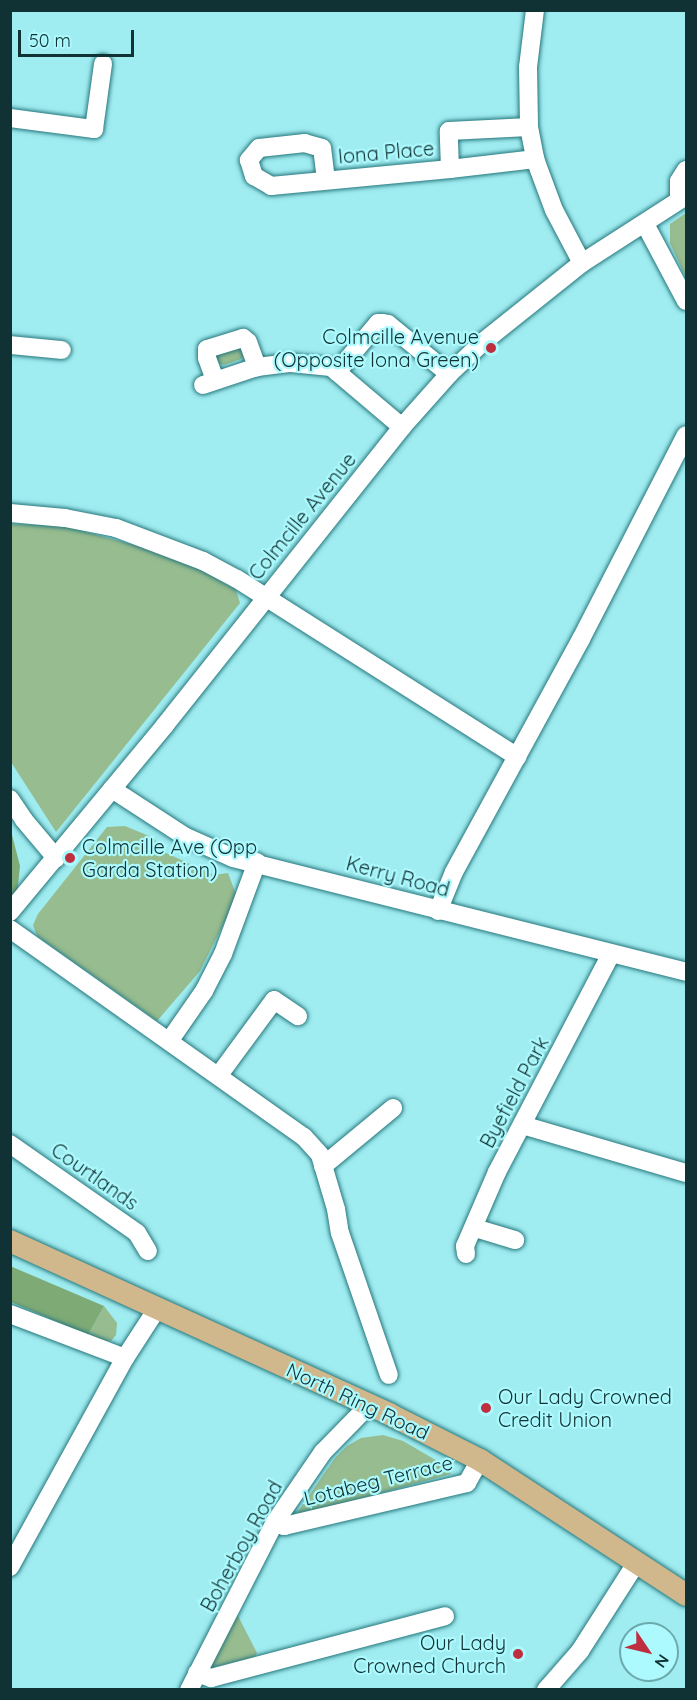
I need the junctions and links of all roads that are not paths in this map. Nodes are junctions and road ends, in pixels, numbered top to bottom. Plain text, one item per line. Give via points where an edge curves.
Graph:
1 (535, 10) edge
2 (103, 64) dead end
3 (10, 118) edge
4 (529, 127) junction
5 (535, 159) junction
6 (450, 169) junction
7 (687, 170) edge
8 (326, 180) dead end
9 (683, 198) edge
10 (645, 224) junction
11 (582, 263) junction
12 (687, 301) edge
13 (10, 345) edge
14 (62, 350) dead end
15 (257, 367) junction
16 (337, 372) junction
17 (450, 374) junction
18 (402, 427) junction
19 (686, 442) edge
20 (10, 513) edge
21 (266, 597) junction
22 (517, 757) junction
23 (112, 789) junction
24 (10, 799) edge
25 (56, 858) junction
26 (257, 862) junction
27 (438, 911) junction
28 (10, 912) edge
29 (10, 929) edge
30 (611, 954) junction
31 (687, 972) edge
32 (298, 1016) dead end
33 (170, 1040) junction
34 (219, 1076) junction
35 (393, 1108) dead end
36 (522, 1125) junction
37 (10, 1144) edge
38 (323, 1166) junction
39 (687, 1173) edge
40 (475, 1228) junction
41 (515, 1240) dead end
42 (10, 1241) edge
43 (148, 1251) dead end
44 (466, 1254) dead end
45 (158, 1307) junction
46 (10, 1314) edge
47 (125, 1358) junction
48 (389, 1375) dead end
49 (368, 1406) junction
50 (480, 1460) junction
51 (275, 1522) junction
52 (637, 1562) junction
53 (10, 1567) edge
54 (687, 1594) edge
55 (446, 1617) dead end
56 (193, 1681) edge
57 (546, 1689) edge

1 - 4 street via 528,67
2 - 3 street via 94,129
4 - 5 street
4 - 6 street, Iona Place via 449,131
5 - 6 street, Iona Place
5 - 11 street via 554,210
6 - 8 street, Iona Place
7 - 9 street, Colmcille Avenue via 679,181
9 - 10 street, Colmcille Avenue
10 - 11 street, Colmcille Avenue
10 - 12 street
11 - 17 street, Colmcille Avenue via 483,342
13 - 14 street
15 - 15 street via 209,382 207,349 243,338
15 - 16 street via 315,364
16 - 17 street via 382,323
16 - 18 street
17 - 18 street, Colmcille Avenue
18 - 21 street, Colmcille Avenue
19 - 22 street
20 - 21 street via 116,528 203,561
21 - 22 street
21 - 23 street, Colmcille Avenue
22 - 27 street via 454,873
23 - 25 street, Colmcille Avenue
23 - 26 street, Kerry Road via 194,841 233,858
24 - 25 street
25 - 28 street, Colmcille Avenue
26 - 27 street, Kerry Road
26 - 33 street via 223,954 204,991
27 - 30 street, Kerry Road
29 - 33 street
30 - 31 street, Kerry Road
30 - 36 street, Byefield Park
32 - 34 street via 274,1000
33 - 34 street
34 - 38 street via 304,1137 320,1155
35 - 38 street
36 - 39 street
36 - 40 street, Byefield Park via 497,1172
37 - 43 street, Courtlands via 137,1233
38 - 48 street via 340,1233
40 - 41 street
40 - 44 street, Byefield Park via 465,1246
42 - 45 main road, North Ring Road
45 - 47 street
45 - 49 main road, North Ring Road
46 - 47 street
47 - 53 street
49 - 50 main road, North Ring Road
49 - 51 street, Boherboy Road via 323,1452
50 - 51 street, Lotabeg Terrace via 467,1483 284,1526
50 - 52 main road, North Ring Road
51 - 56 street, Boherboy Road
52 - 54 main road, North Ring Road
52 - 57 street via 580,1651
55 - 56 street

